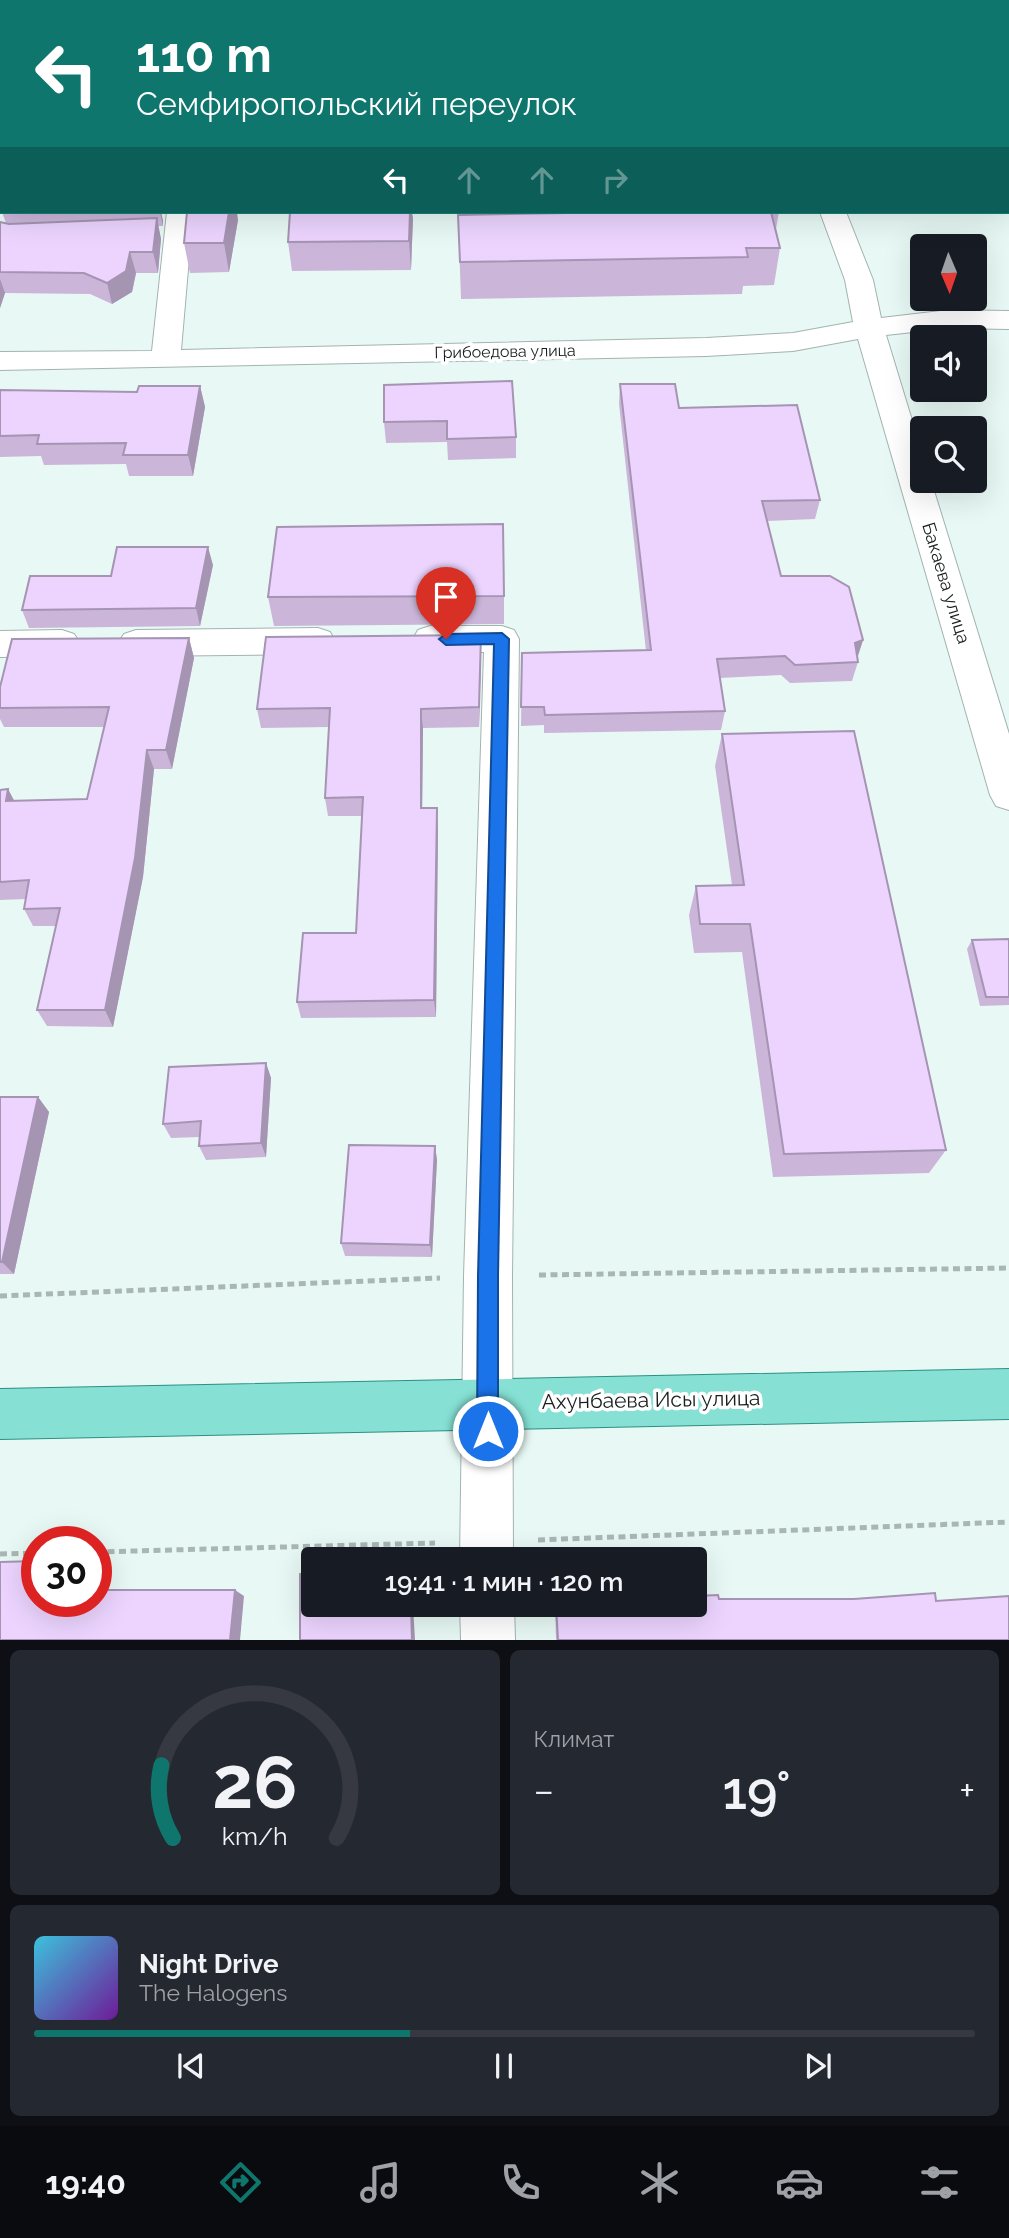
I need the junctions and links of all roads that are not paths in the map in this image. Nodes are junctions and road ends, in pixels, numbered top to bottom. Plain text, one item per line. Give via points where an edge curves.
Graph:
1 (834, 214) edge
2 (174, 226) edge
3 (1009, 320) edge
4 (869, 328) junction
5 (166, 358) junction
6 (0, 360) edge
7 (348, 640) edge
8 (390, 640) edge
9 (0, 644) edge
10 (1009, 795) edge
11 (1009, 1394) edge
12 (488, 1404) junction
13 (0, 1414) edge
14 (487, 1547) edge
15 (487, 1617) edge
16 (488, 1640) edge

1 - 4 street, Бакаева улица via 859,280
2 - 5 street
3 - 4 street, Грибоедова улица via 949,319
4 - 5 street, Грибоедова улица via 793,342 706,347
4 - 10 street, Бакаева улица
5 - 6 street, Грибоедова улица
7 - 9 street
8 - 12 street via 502,639
11 - 12 main road, Ахунбаева Исы улица
12 - 13 main road, Ахунбаева Исы улица
12 - 14 street
15 - 16 street

